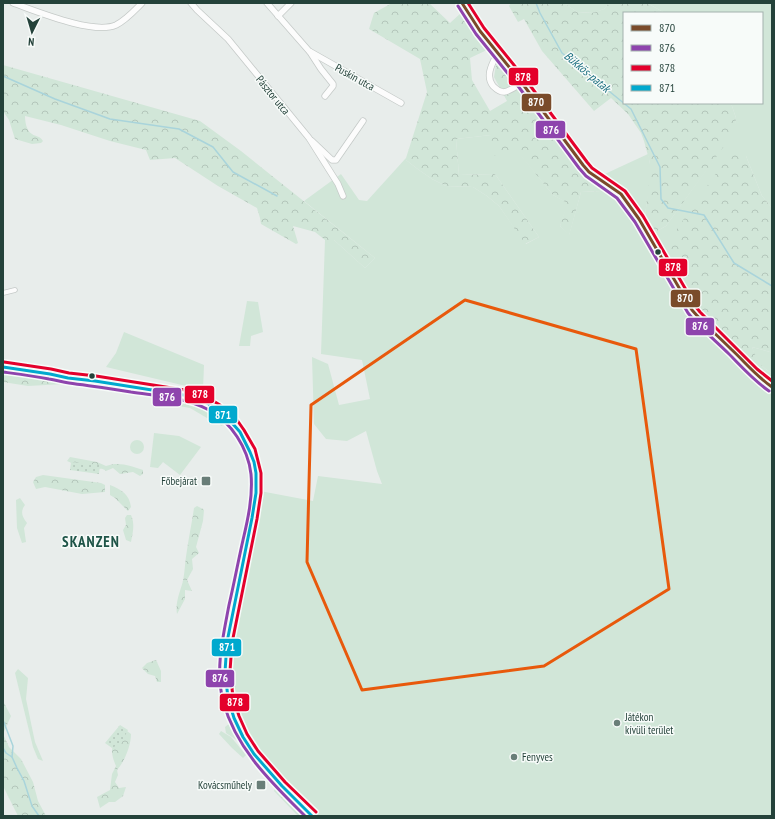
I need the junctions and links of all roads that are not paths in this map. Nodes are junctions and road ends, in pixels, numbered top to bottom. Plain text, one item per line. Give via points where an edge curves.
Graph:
1 (13, 3) edge
2 (142, 3) edge
3 (191, 3) edge
4 (266, 3) edge
5 (291, 3) edge
6 (462, 3) edge
7 (278, 16) junction
8 (309, 51) junction
9 (497, 54) junction
10 (522, 83) junction
11 (325, 96) dead end
12 (401, 103) dead end
13 (363, 121) dead end
14 (309, 138) junction
15 (343, 196) dead end
16 (15, 290) dead end
17 (3, 294) edge
18 (3, 367) edge
19 (772, 387) edge
20 (312, 816) edge

1 - 2 street via 70,22 102,28 123,21
3 - 14 street, Pásztor utca via 228,39
4 - 7 street, Puskin utca
5 - 7 street
6 - 9 main road
7 - 8 street, Puskin utca
8 - 11 street, Puskin utca via 333,84
8 - 12 street, Puskin utca
9 - 10 main road
9 - 10 street via 489,74 490,83 504,92
10 - 19 main road via 589,172 621,194 639,219 701,322 754,374
13 - 14 street via 336,160 332,160
14 - 15 street, Pásztor utca
16 - 17 street
18 - 20 street via 190,396 216,408 240,431 251,452 256,482 252,516 227,642 227,692 236,724 250,749

